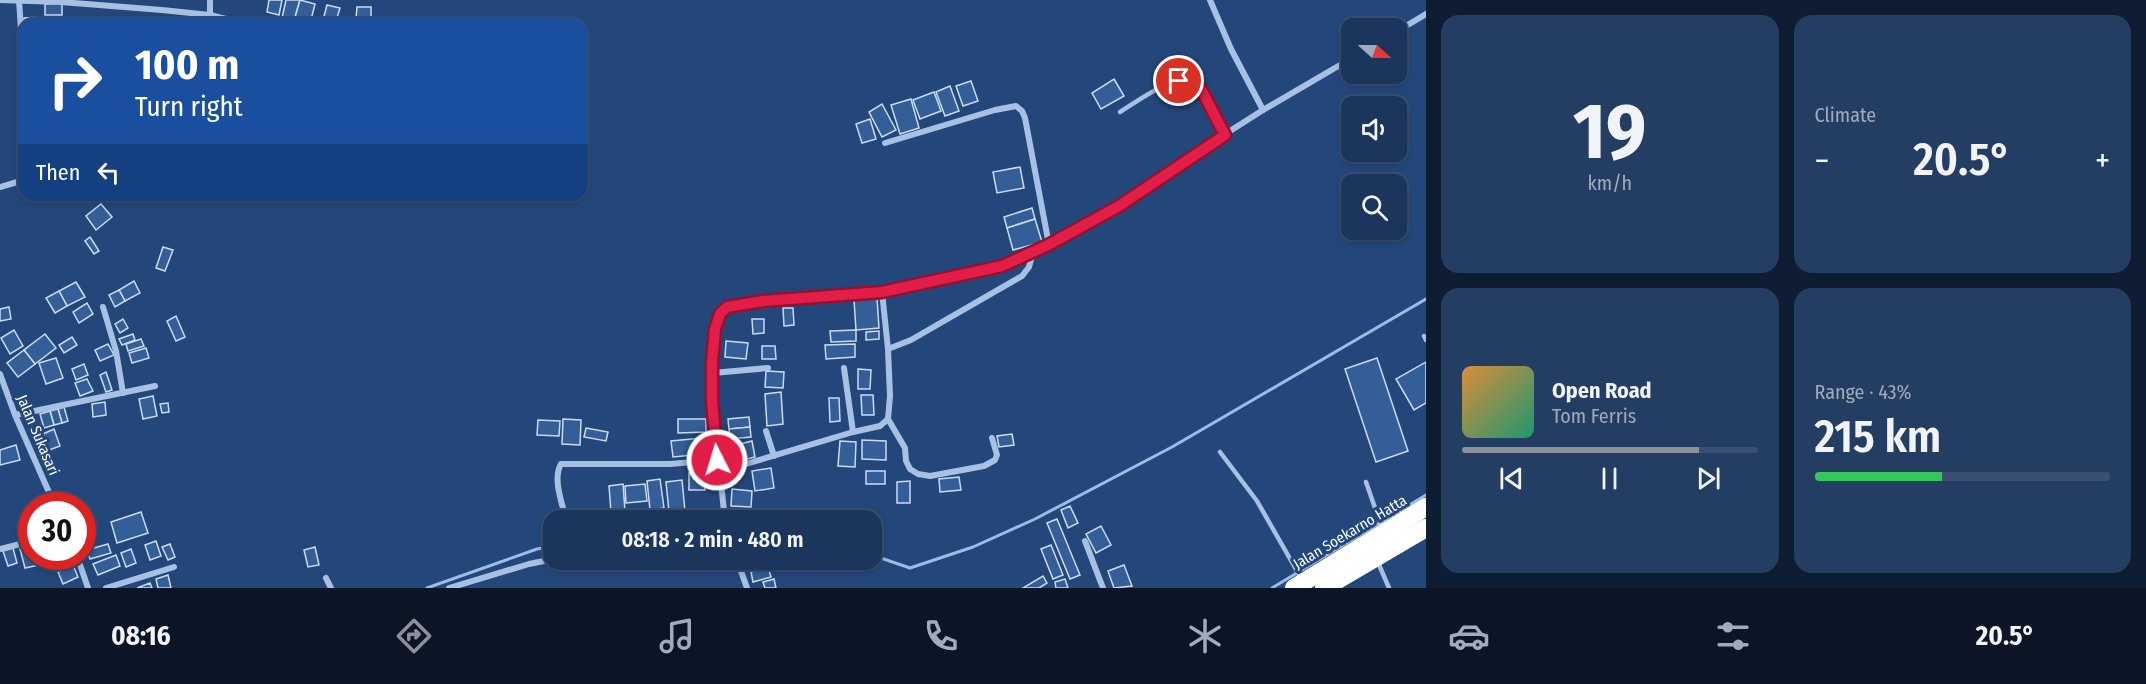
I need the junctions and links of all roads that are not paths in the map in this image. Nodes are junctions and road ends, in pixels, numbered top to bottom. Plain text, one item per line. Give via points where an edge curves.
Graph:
1 (0, 0) edge
2 (19, 0) edge
3 (210, 0) edge
4 (1210, 0) edge
5 (1426, 14) edge
6 (20, 18) edge
7 (208, 18) edge
8 (214, 18) edge
9 (1407, 25) edge
10 (1341, 64) edge
11 (1263, 110) junction
12 (1120, 112) dead end
13 (1225, 135) junction
14 (885, 143) dead end
15 (18, 183) edge
16 (0, 187) edge
17 (1048, 245) junction
18 (1033, 252) junction
19 (882, 292) junction
20 (103, 307) dead end
21 (888, 349) junction
22 (768, 368) dead end
23 (844, 368) dead end
24 (713, 373) junction
25 (0, 374) edge
26 (155, 386) dead end
27 (123, 393) junction
28 (15, 415) junction
29 (888, 419) junction
30 (766, 431) dead end
31 (853, 432) junction
32 (992, 438) dead end
33 (1220, 452) dead end
34 (774, 456) junction
35 (717, 460) junction
36 (719, 472) junction
37 (1366, 482) dead end
38 (49, 492) edge
39 (1426, 507) edge
40 (564, 510) edge
41 (724, 510) edge
42 (1381, 526) junction
43 (1426, 528) edge
44 (1085, 541) dead end
45 (18, 544) edge
46 (0, 549) edge
47 (1376, 558) junction
48 (543, 561) edge
49 (174, 567) dead end
50 (82, 570) edge
51 (741, 570) edge
52 (326, 578) dead end
53 (1299, 582) edge
54 (88, 588) edge
55 (106, 588) edge
56 (331, 588) edge
57 (449, 588) edge
58 (747, 588) edge
59 (1103, 588) edge
60 (1324, 588) edge
61 (1389, 588) edge

1 - 2 street
2 - 6 street
2 - 7 street via 162,10
3 - 8 street
4 - 11 street
5 - 9 street
10 - 11 street
11 - 13 street
12 - 13 lane via 1168,84 1190,81 1201,89
13 - 17 street via 1119,206
14 - 17 street via 1016,106 1025,118
15 - 16 street
17 - 18 street
18 - 19 street via 1002,266
18 - 21 street via 1022,276 911,340
19 - 21 street
19 - 24 street via 727,307 715,329
20 - 27 street
21 - 29 street
22 - 24 street
23 - 31 street
24 - 35 street
25 - 28 street, Jalan Sukasari
26 - 27 street
27 - 28 street
28 - 38 street, Jalan Sukasari
29 - 31 street via 880,426
29 - 32 street via 905,448 910,469 923,476 992,462 997,455
30 - 34 street
31 - 34 street
33 - 53 lane via 1257,501
34 - 36 street
35 - 36 street
35 - 40 street via 561,465 559,491
36 - 41 street
37 - 42 lane
39 - 42 highway, Jalan Soekarno Hatta
42 - 53 highway, Jalan Soekarno Hatta
43 - 47 highway
44 - 59 street
45 - 46 street
47 - 60 highway
47 - 61 lane
48 - 57 street
49 - 55 street
50 - 54 street
51 - 58 street
52 - 56 street

